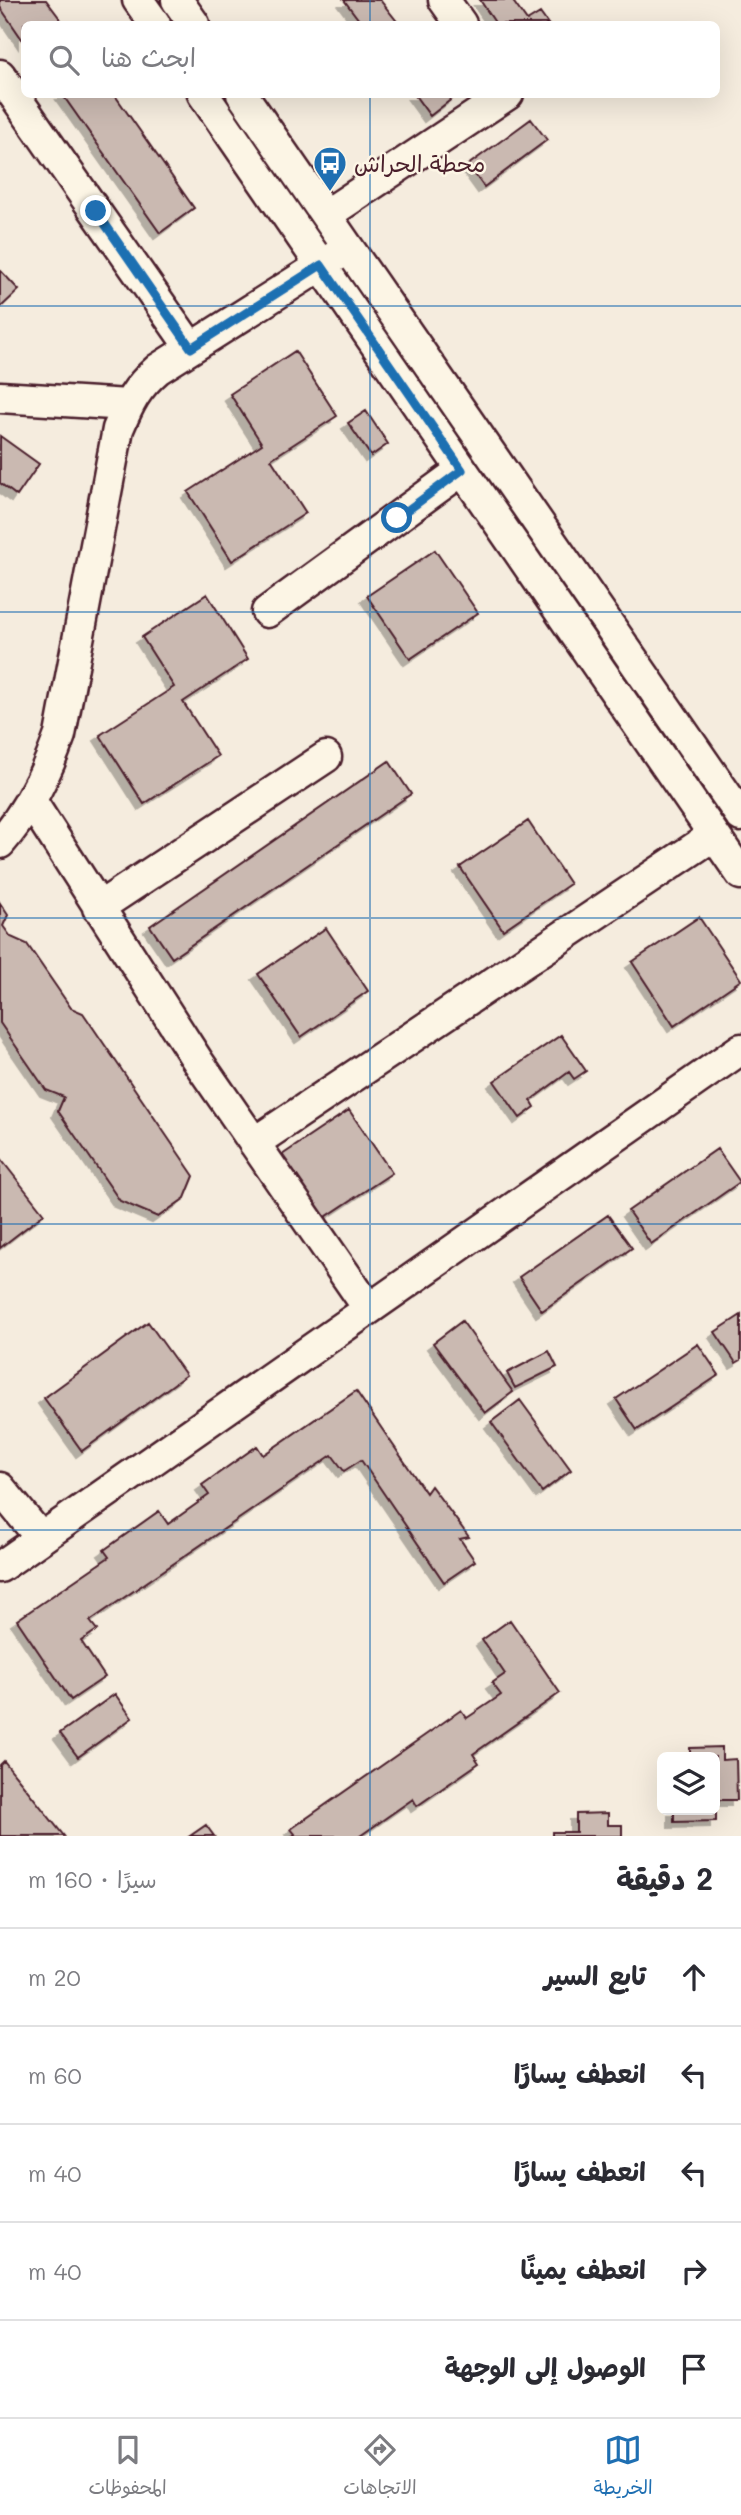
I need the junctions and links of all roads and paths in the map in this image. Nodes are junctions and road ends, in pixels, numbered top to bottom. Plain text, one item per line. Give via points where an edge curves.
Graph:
1 (138, 0) edge
2 (177, 0) edge
3 (444, 0) edge
4 (153, 21) edge
5 (192, 21) edge
6 (459, 21) edge
7 (0, 75) edge
8 (206, 98) edge
9 (245, 98) edge
10 (502, 98) edge
11 (326, 215) junction
12 (348, 248) junction
13 (321, 265) junction
14 (191, 348) junction
15 (0, 397) edge
16 (128, 405) junction
17 (462, 470) junction
18 (267, 612) dead end
19 (326, 757) dead end
20 (31, 801) junction
21 (741, 816) edge
22 (714, 835) junction
23 (0, 843) edge
24 (741, 874) edge
25 (98, 908) junction
26 (741, 1049) edge
27 (254, 1143) junction
28 (369, 1309) junction
29 (0, 1488) edge
30 (41, 1538) junction
31 (0, 1567) edge

1 - 4 street
2 - 5 street
3 - 6 street
7 - 14 street
8 - 13 street
9 - 11 street
10 - 11 street
11 - 12 street
12 - 13 street
12 - 21 street
13 - 14 street
13 - 17 street
14 - 16 street via 139,385
15 - 16 street
16 - 20 street via 118,429 60,735
17 - 18 street
17 - 22 street
19 - 25 street
20 - 23 street
20 - 25 street
22 - 24 street
22 - 27 street
25 - 27 street
26 - 28 street
27 - 28 street
28 - 30 street
29 - 30 street
30 - 31 street

